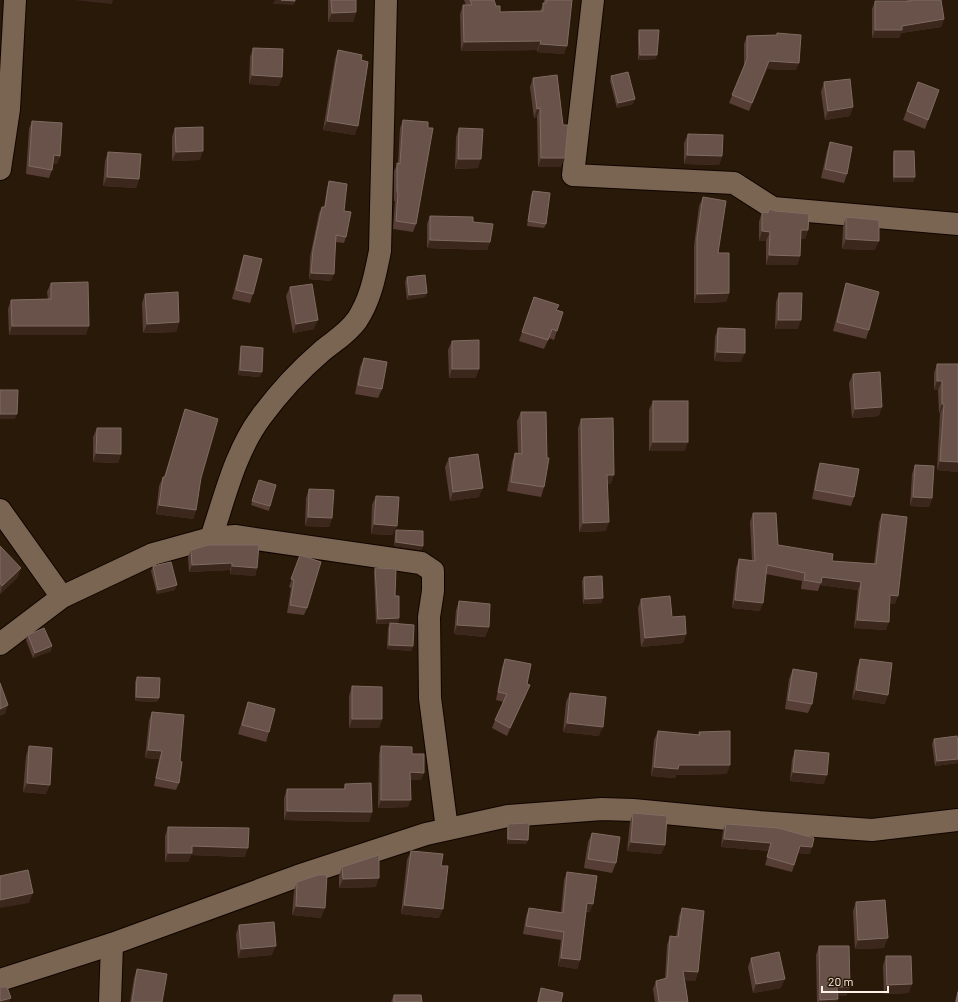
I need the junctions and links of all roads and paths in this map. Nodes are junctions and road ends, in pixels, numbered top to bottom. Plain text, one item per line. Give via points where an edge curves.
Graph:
1 (15, 0) edge
2 (386, 0) edge
3 (593, 0) edge
4 (0, 169) edge
5 (958, 224) edge
6 (0, 510) edge
7 (212, 538) junction
8 (62, 597) junction
9 (0, 644) edge
10 (958, 820) edge
11 (447, 829) junction
12 (112, 944) junction
13 (0, 980) edge
14 (110, 1002) edge

1 - 4 street via 9,108
2 - 7 street via 380,251 374,282 368,300 346,334 321,352 261,417 240,455
3 - 5 street via 573,175 734,183 773,208
6 - 8 street
7 - 8 street via 153,554
7 - 11 street via 235,536 421,563 433,571 430,698
8 - 9 street
10 - 11 street via 872,830 602,809 508,816
11 - 12 street via 298,876
12 - 13 street
12 - 14 street

